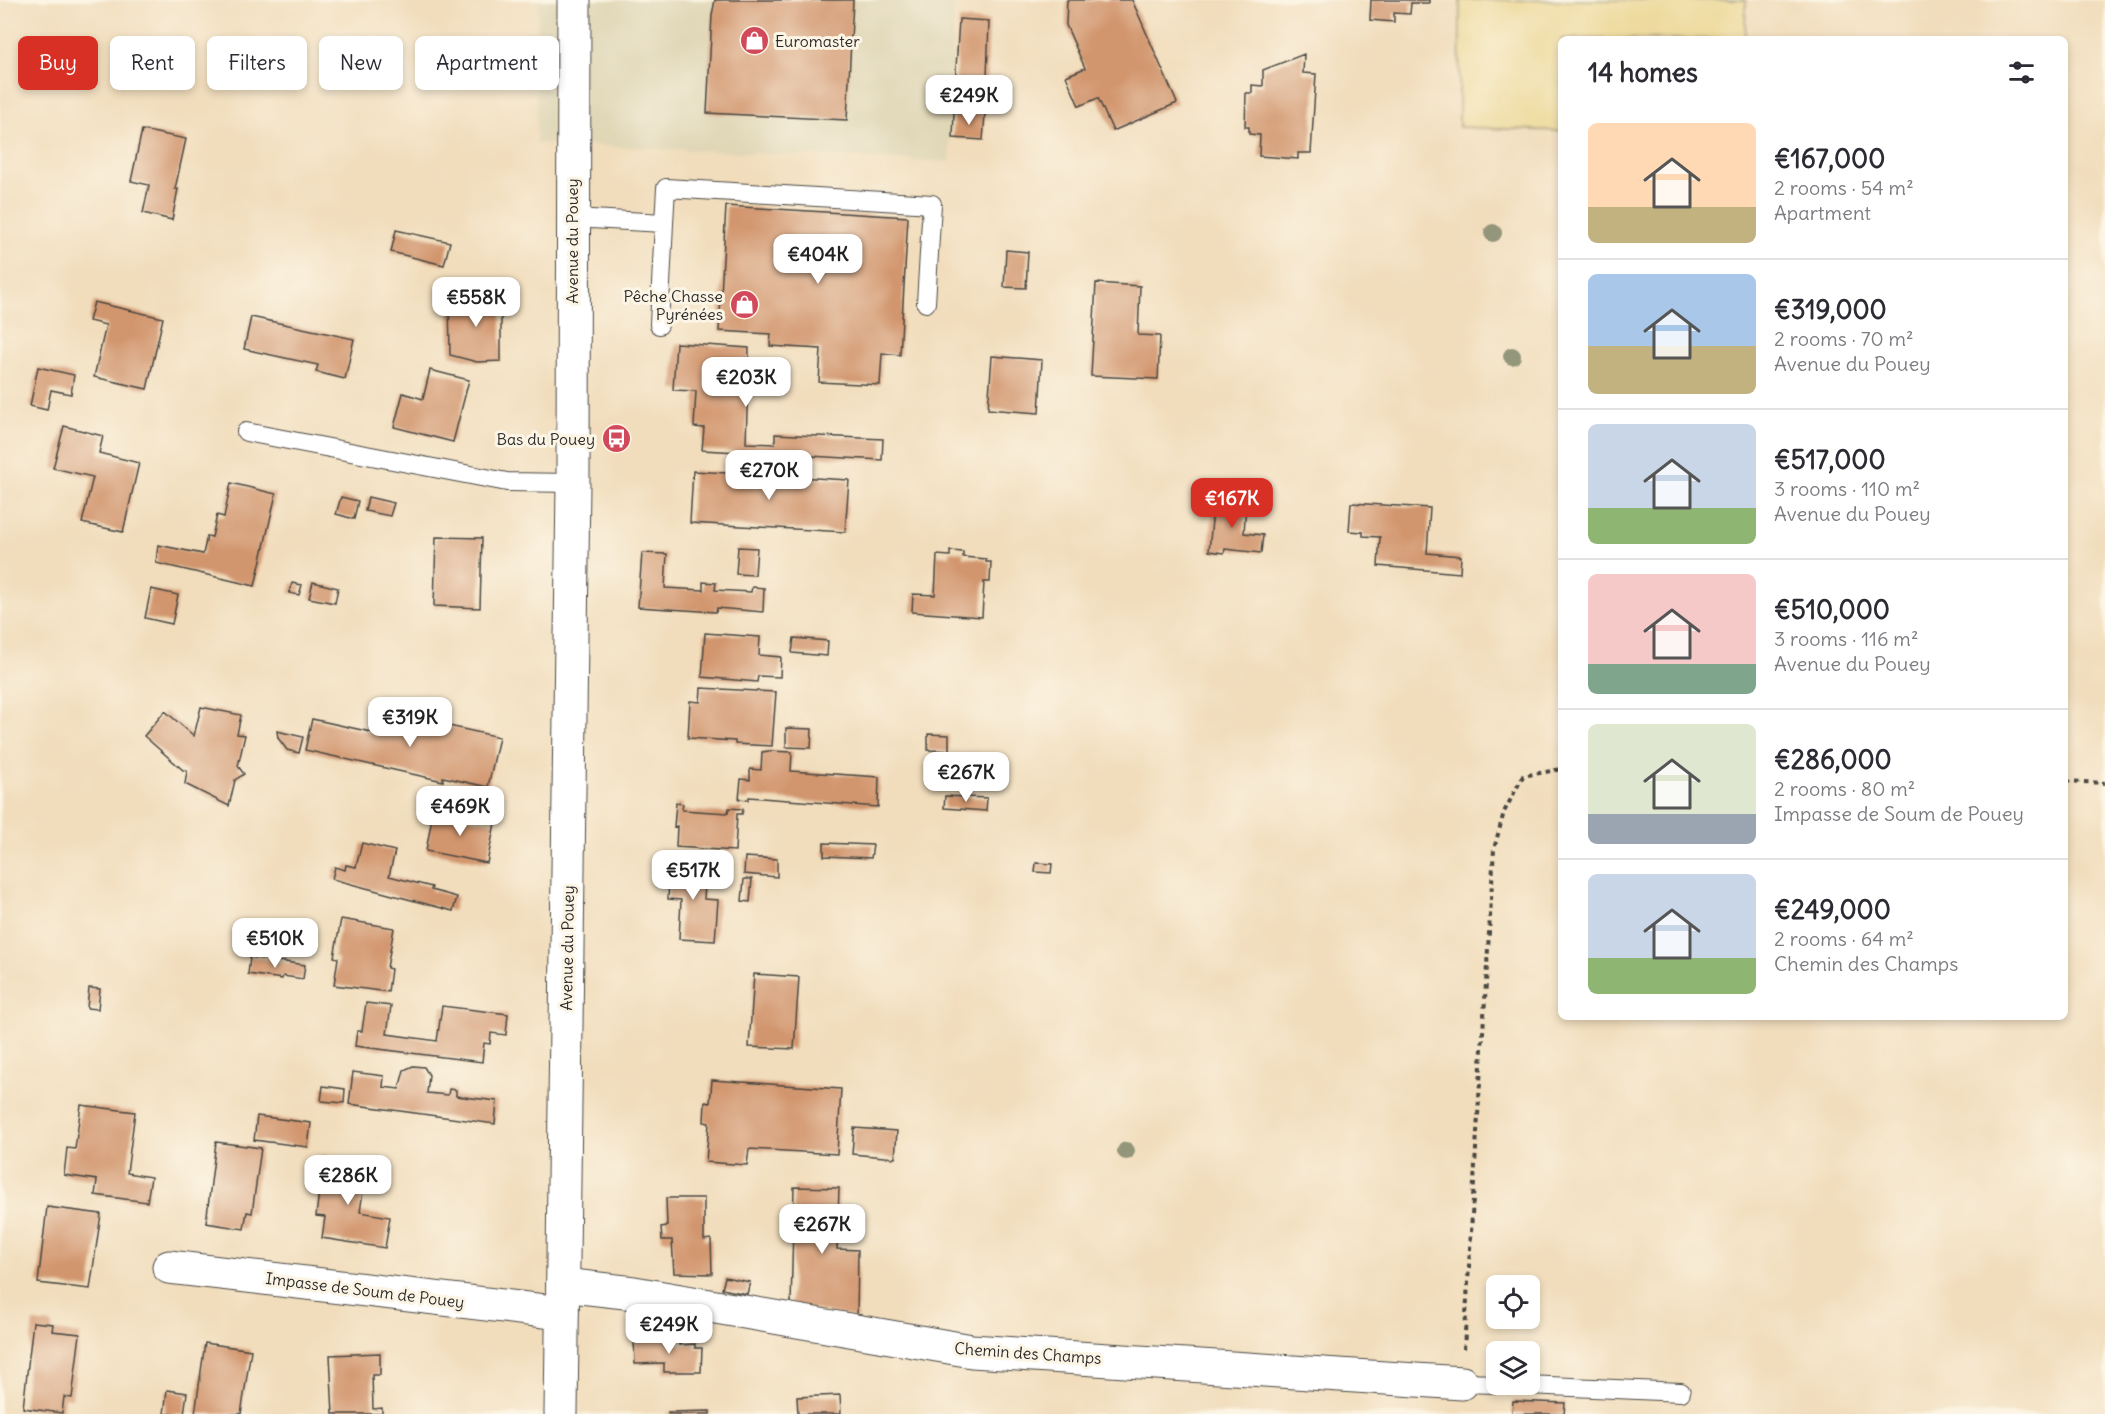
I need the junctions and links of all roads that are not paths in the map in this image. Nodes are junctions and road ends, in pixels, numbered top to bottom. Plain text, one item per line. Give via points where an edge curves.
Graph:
1 (574, 0) edge
2 (573, 218) junction
3 (664, 223) junction
4 (926, 303) dead end
5 (659, 325) dead end
6 (246, 432) dead end
7 (573, 483) junction
8 (169, 1267) dead end
9 (562, 1299) junction
10 (1462, 1383) joint
11 (1486, 1384) edge
12 (1540, 1386) edge
13 (1681, 1392) dead end
14 (561, 1414) edge

1 - 2 main road, Avenue du Pouey
2 - 3 lane
2 - 7 main road, Avenue du Pouey
3 - 4 lane via 666,188 932,204
3 - 5 lane
6 - 7 lane via 507,482
7 - 9 main road, Avenue du Pouey
8 - 9 main road, Impasse de Soum de Pouey
9 - 10 main road, Chemin des Champs via 634,1293 972,1351
9 - 14 main road, Avenue du Pouey
10 - 11 lane, Chemin des Champs
12 - 13 lane

